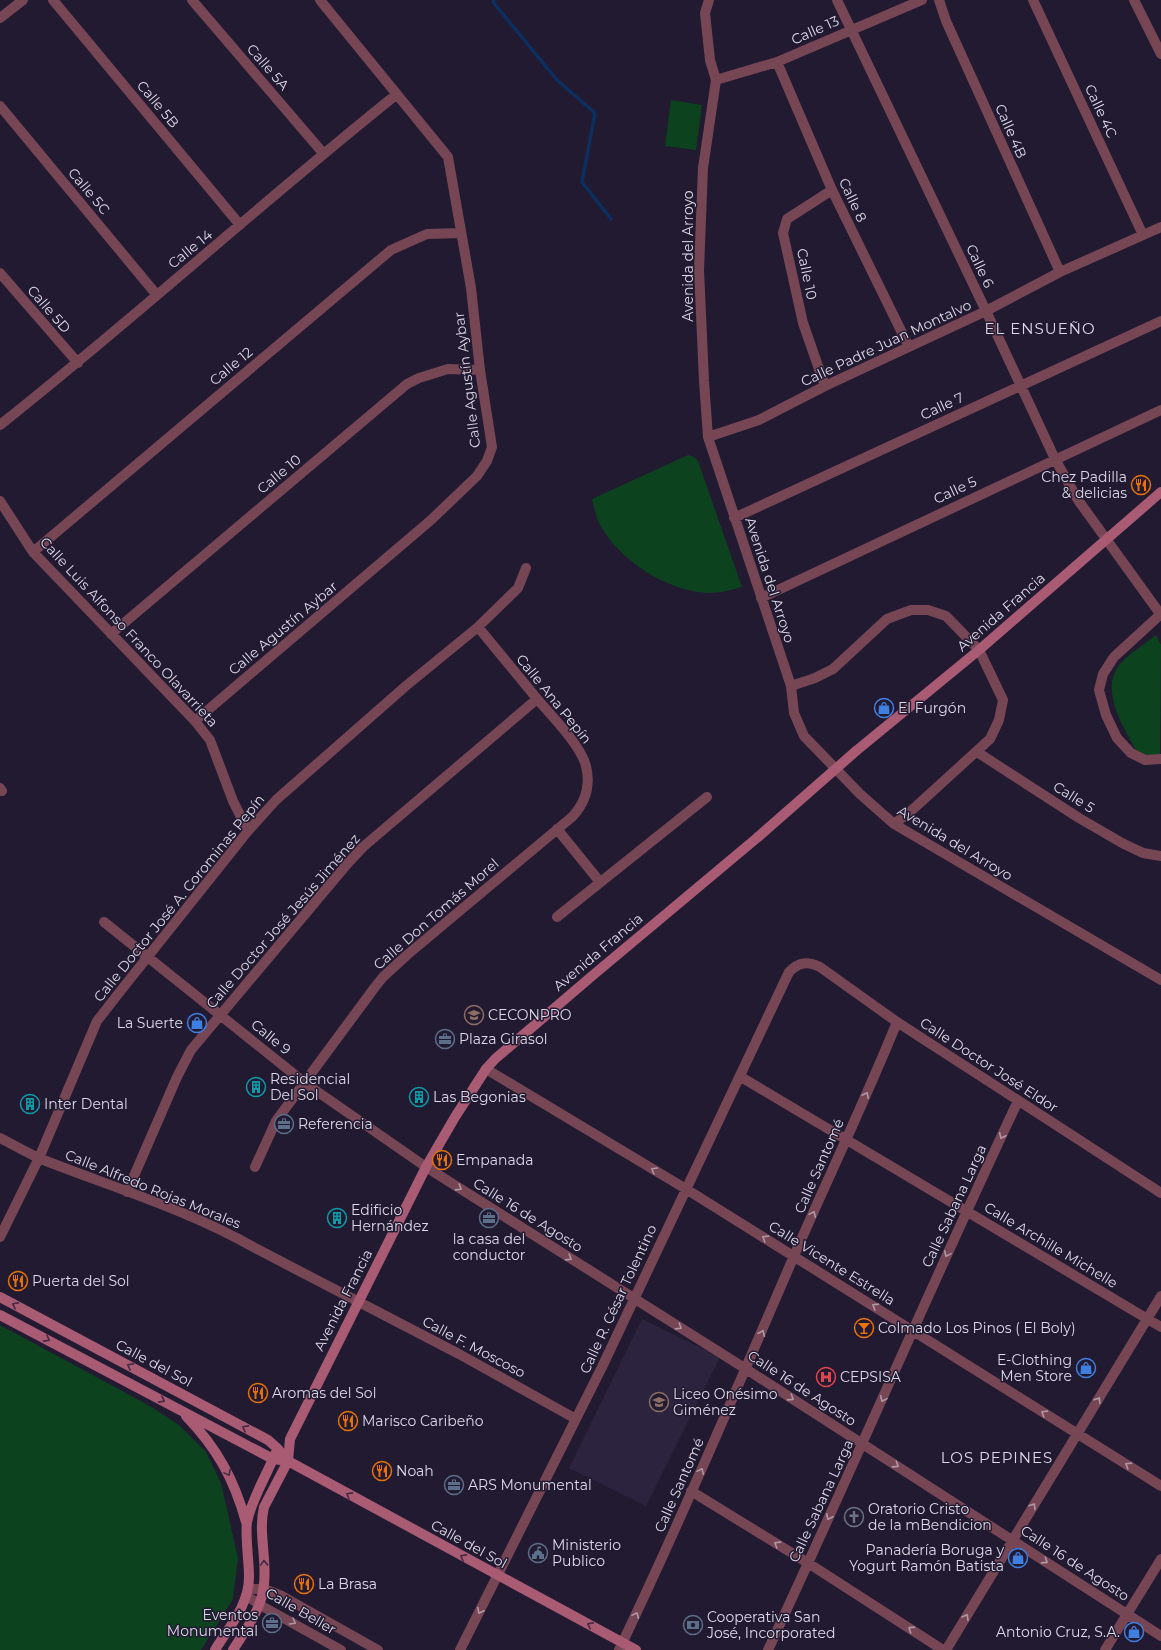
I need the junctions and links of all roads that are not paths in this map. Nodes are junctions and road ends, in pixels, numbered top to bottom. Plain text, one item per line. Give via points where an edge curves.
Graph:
1 (23, 0) edge
2 (54, 0) edge
3 (192, 0) edge
4 (320, 0) edge
5 (709, 0) edge
6 (837, 0) edge
7 (922, 0) edge
8 (939, 0) edge
9 (1033, 0) edge
10 (1134, 0) edge
11 (11, 4) edge
12 (0, 18) edge
13 (852, 29) junction
14 (1161, 54) edge
15 (777, 62) junction
16 (716, 80) junction
17 (397, 94) junction
18 (0, 106) edge
19 (323, 153) junction
20 (832, 190) junction
21 (240, 225) junction
22 (1161, 227) edge
23 (461, 233) junction
24 (1143, 235) junction
25 (1060, 272) junction
26 (0, 273) edge
27 (156, 294) junction
28 (986, 311) junction
29 (1161, 321) edge
30 (909, 347) junction
31 (78, 363) junction
32 (480, 370) junction
33 (1020, 385) junction
34 (825, 386) junction
35 (1161, 410) edge
36 (0, 425) edge
37 (708, 437) junction
38 (1055, 459) junction
39 (1161, 492) edge
40 (0, 501) edge
41 (734, 518) junction
42 (1106, 539) junction
43 (33, 552) junction
44 (526, 568) dead end
45 (761, 598) junction
46 (1161, 615) edge
47 (478, 627) junction
48 (111, 634) junction
49 (979, 650) junction
50 (791, 686) junction
51 (537, 698) junction
52 (195, 721) junction
53 (977, 752) junction
54 (1161, 759) edge
55 (707, 797) dead end
56 (572, 817) joint
57 (894, 824) junction
58 (557, 829) junction
59 (248, 831) junction
60 (1161, 856) edge
61 (600, 882) junction
62 (557, 917) dead end
63 (104, 922) dead end
64 (147, 957) junction
65 (802, 962) joint
66 (1161, 980) edge
67 (221, 1015) junction
68 (897, 1022) junction
69 (486, 1069) junction
70 (741, 1077) junction
71 (305, 1083) junction
72 (1018, 1101) junction
73 (0, 1138) edge
74 (846, 1140) junction
75 (39, 1158) junction
76 (255, 1167) dead end
77 (426, 1167) junction
78 (686, 1189) junction
79 (127, 1192) junction
80 (1161, 1193) edge
81 (966, 1211) junction
82 (0, 1237) edge
83 (794, 1256) junction
84 (1161, 1296) edge
85 (0, 1297) edge
86 (634, 1299) junction
87 (358, 1302) junction
88 (0, 1315) edge
89 (1148, 1319) junction
90 (1161, 1327) edge
91 (913, 1330) junction
92 (746, 1369) junction
93 (179, 1408) junction
94 (576, 1419) junction
95 (1077, 1434) junction
96 (290, 1439) junction
97 (863, 1444) junction
98 (278, 1448) junction
99 (273, 1459) junction
100 (288, 1461) junction
101 (1161, 1486) edge
102 (691, 1491) junction
103 (247, 1523) junction
104 (1012, 1540) junction
105 (1161, 1559) edge
106 (808, 1564) junction
107 (498, 1576) junction
108 (264, 1589) junction
109 (248, 1592) junction
110 (260, 1605) junction
111 (1127, 1614) junction
112 (1161, 1636) edge
113 (621, 1646) edge
114 (215, 1650) edge
115 (233, 1650) edge
116 (341, 1650) edge
117 (378, 1650) edge
118 (460, 1650) edge
119 (636, 1650) edge
120 (768, 1650) edge
121 (945, 1650) edge
122 (1105, 1650) edge

1 - 11 street
2 - 21 street, Calle 5B
3 - 19 street, Calle 5A
4 - 17 street, Calle Agustín Aybar
5 - 16 street, Avenida del Arroyo via 705,13 710,60
6 - 13 street, Calle 6
7 - 13 street, Calle 13
8 - 25 street, Calle 4B via 946,21
9 - 24 street, Calle 4C
10 - 14 street
11 - 12 street
13 - 15 street, Calle 13
13 - 28 street, Calle 6
15 - 16 street, Calle 13
15 - 20 street, Calle 8
16 - 37 street, Avenida del Arroyo via 703,168 699,270
17 - 19 street, Calle 14
17 - 23 street, Calle Agustín Aybar via 448,156
18 - 27 street, Calle 5C
19 - 21 street, Calle 14
20 - 30 street, Calle 8
20 - 34 street, Calle 10 via 786,219 783,233 803,323
21 - 27 street, Calle 14
22 - 24 street, Calle Padre Juan Montalvo
23 - 32 street, Calle Agustín Aybar via 471,288
23 - 43 street, Calle 12 via 427,234 391,250
24 - 25 street, Calle Padre Juan Montalvo
25 - 28 street, Calle Padre Juan Montalvo
26 - 31 street, Calle 5D
27 - 31 street, Calle 14
28 - 30 street, Calle Padre Juan Montalvo
28 - 33 street, Calle 6
29 - 33 street, Calle 7
30 - 34 street, Calle Padre Juan Montalvo
31 - 36 street, Calle 14
32 - 48 street, Calle 10 via 448,368 407,384
32 - 52 street, Calle Agustín Aybar via 492,447 477,476 431,520
33 - 38 street, Calle 6
33 - 41 street, Calle 7
34 - 37 street, Calle Padre Juan Montalvo via 759,420
35 - 38 street, Calle 5
37 - 41 street, Avenida del Arroyo
38 - 42 street, Calle 6 via 1078,500
38 - 45 street, Calle 5
39 - 42 main road, Avenida Francia
40 - 43 street, Calle Luis Alfonso Franco Olavarrieta
41 - 45 street, Avenida del Arroyo
42 - 46 street
42 - 49 main road, Avenida Francia
43 - 48 street, Calle Luis Alfonso Franco Olavarrieta
44 - 47 street, Calle Doctor José A. Corominas Pepín via 518,588
45 - 50 street, Avenida del Arroyo
46 - 54 street via 1114,657 1103,674 1099,690 1106,715 1117,738 1131,753 1145,760
47 - 51 street, Calle Ana Pepín
47 - 59 street, Calle Doctor José A. Corominas Pepín via 306,773 276,800
48 - 52 street, Calle Luis Alfonso Franco Olavarrieta
49 - 50 street via 946,616 928,610 911,610 887,618 834,669
49 - 53 street via 1003,700 990,739
49 - 69 main road, Avenida Francia, bridge via 538,1021
50 - 57 street, Avenida del Arroyo via 794,714 804,736 860,794
51 - 56 street, Calle Ana Pepín via 579,751 586,765 586,793 581,807
51 - 67 street, Calle Doctor José Jesús Jiménez via 363,847
52 - 59 street, Calle Luis Alfonso Franco Olavarrieta via 210,740 233,801
53 - 57 street
53 - 60 street, Calle 5 via 1122,843 1143,853
55 - 61 street
56 - 58 street, Calle Don Tomás Morel
57 - 66 street, Avenida del Arroyo
58 - 61 street
58 - 71 street, Calle Don Tomás Morel via 383,977
59 - 64 street, Calle Doctor José A. Corominas Pepín
61 - 62 street
63 - 64 street, Calle 9
64 - 67 street, Calle 9
64 - 75 street, Calle Doctor José A. Corominas Pepín via 97,1020
65 - 68 street, Calle Doctor José Eldor via 820,967
65 - 70 street, Calle R. César Tolentino via 789,972
67 - 71 street, Calle 9
67 - 79 street, Calle Doctor José Jesús Jiménez via 191,1050
68 - 72 street, Calle Doctor José Eldor
74 -> 68 street, Calle Santomé
69 - 77 main road, Avenida Francia
78 -> 69 street, Calle Vicente Estrella
70 - 74 street, Calle Archille Michelle
70 - 78 street, Calle R. César Tolentino
71 - 76 street, Calle Don Tomás Morel via 276,1121
71 - 77 street, Calle 9
72 - 80 street, Calle Doctor José Eldor
72 -> 81 street, Calle Sabana Larga
73 - 75 street, Calle Alfredo Rojas Morales
74 - 81 street, Calle Archille Michelle
83 -> 74 street, Calle Santomé
75 - 79 street, Calle Alfredo Rojas Morales
75 - 82 street, Calle Doctor José A. Corominas Pepín
77 -> 86 street, Calle 16 de Agosto
77 - 87 main road, Avenida Francia
83 -> 78 street, Calle Vicente Estrella
78 - 86 street, Calle R. César Tolentino
79 - 87 street, Calle Alfredo Rojas Morales via 228,1232
81 - 89 street, Calle Archille Michelle
81 -> 91 street, Calle Sabana Larga
91 -> 83 street, Calle Vicente Estrella
92 -> 83 street, Calle Santomé
84 - 89 street
98 -> 85 main road, Calle del Sol via 268,1440
86 -> 92 street, Calle 16 de Agosto
86 - 94 street, Calle R. César Tolentino
87 - 94 street, Calle F. Moscoso
87 - 96 main road, Avenida Francia
88 -> 93 main road, Calle del Sol
89 - 90 street, Calle Archille Michelle
95 -> 89 street
95 -> 91 street, Calle Vicente Estrella
91 -> 97 street, Calle Sabana Larga
92 -> 97 street, Calle 16 de Agosto
102 -> 92 street, Calle Santomé
93 - 99 main road, Calle del Sol
93 -> 103 main road via 202,1432 221,1460 236,1489
94 - 107 street, Calle R. César Tolentino
101 -> 95 street, Calle Vicente Estrella
104 -> 95 street
96 - 98 main road, Avenida Francia
96 - 100 main road, Avenida Francia
97 -> 104 street, Calle 16 de Agosto
97 -> 106 street, Calle Sabana Larga
98 - 99 main road, Avenida Francia
98 - 100 main road, Calle del Sol
99 - 100 main road, Calle del Sol
99 - 103 main road, Avenida Francia via 252,1505
107 -> 100 main road, Calle del Sol
108 -> 100 main road, Avenida Francia via 263,1513
106 -> 102 street
113 -> 102 street, Calle Santomé
103 - 109 main road, Avenida Francia
104 -> 111 street, Calle 16 de Agosto
121 -> 104 street
105 - 111 street
106 - 120 street, Calle Sabana Larga
121 -> 106 street
113 -> 107 main road, Calle del Sol
107 -> 118 street, Calle R. César Tolentino
108 - 109 street
108 - 110 main road, Avenida Francia
108 - 117 street via 282,1596
109 - 110 street, Calle Beller
109 - 114 main road, Avenida Francia via 242,1608
110 - 115 main road, Avenida Francia
110 -> 116 street, Calle Beller
111 - 112 street, Calle 16 de Agosto
111 - 122 street
113 - 119 main road, Calle del Sol

